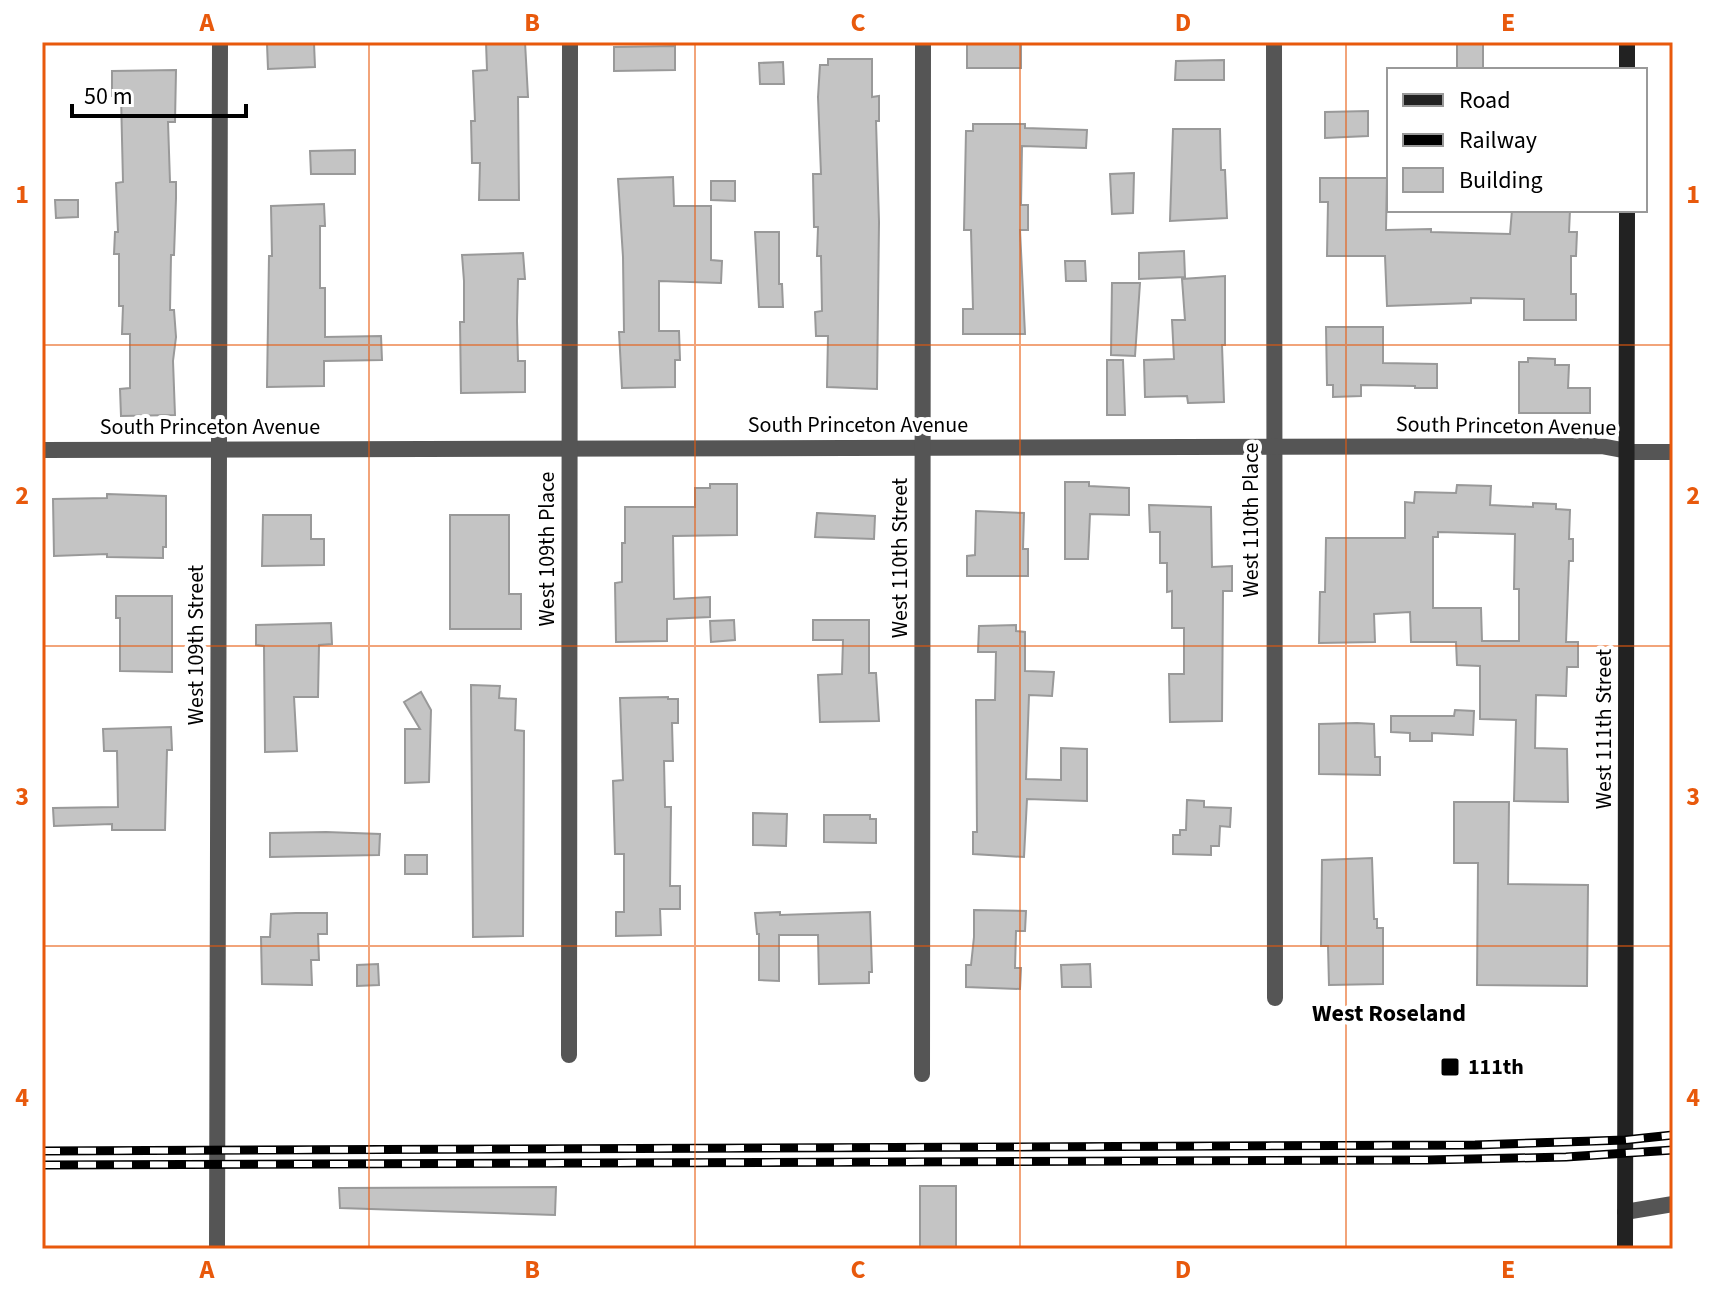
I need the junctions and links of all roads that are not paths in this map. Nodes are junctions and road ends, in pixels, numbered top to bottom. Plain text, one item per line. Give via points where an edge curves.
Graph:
1 (220, 42) edge
2 (570, 42) edge
3 (923, 42) edge
4 (1274, 42) edge
5 (1627, 42) edge
6 (1627, 68) edge
7 (1627, 212) edge
8 (1273, 446) junction
9 (922, 447) junction
10 (570, 448) junction
11 (219, 449) junction
12 (42, 450) edge
13 (1627, 451) junction
14 (1673, 452) edge
15 (1275, 998) dead end
16 (569, 1055) dead end
17 (922, 1074) dead end
18 (1673, 1204) edge
19 (1625, 1212) junction
20 (217, 1249) edge
21 (1625, 1249) edge

1 - 11 street, West 109th Street
2 - 10 street, West 109th Place
3 - 9 street, West 110th Street
4 - 8 street, West 110th Place
5 - 6 main road
7 - 13 main road, West 111th Street
8 - 9 street, South Princeton Avenue
8 - 13 street, South Princeton Avenue via 1601,446
8 - 15 street, West 110th Place
9 - 10 street, South Princeton Avenue
9 - 17 street, West 110th Street
10 - 11 street, South Princeton Avenue
10 - 16 street, West 109th Place
11 - 12 street, South Princeton Avenue
11 - 20 street, West 109th Street
13 - 14 street, South Princeton Avenue
13 - 19 main road, West 111th Street
18 - 19 street
19 - 21 main road, West 111th Street

